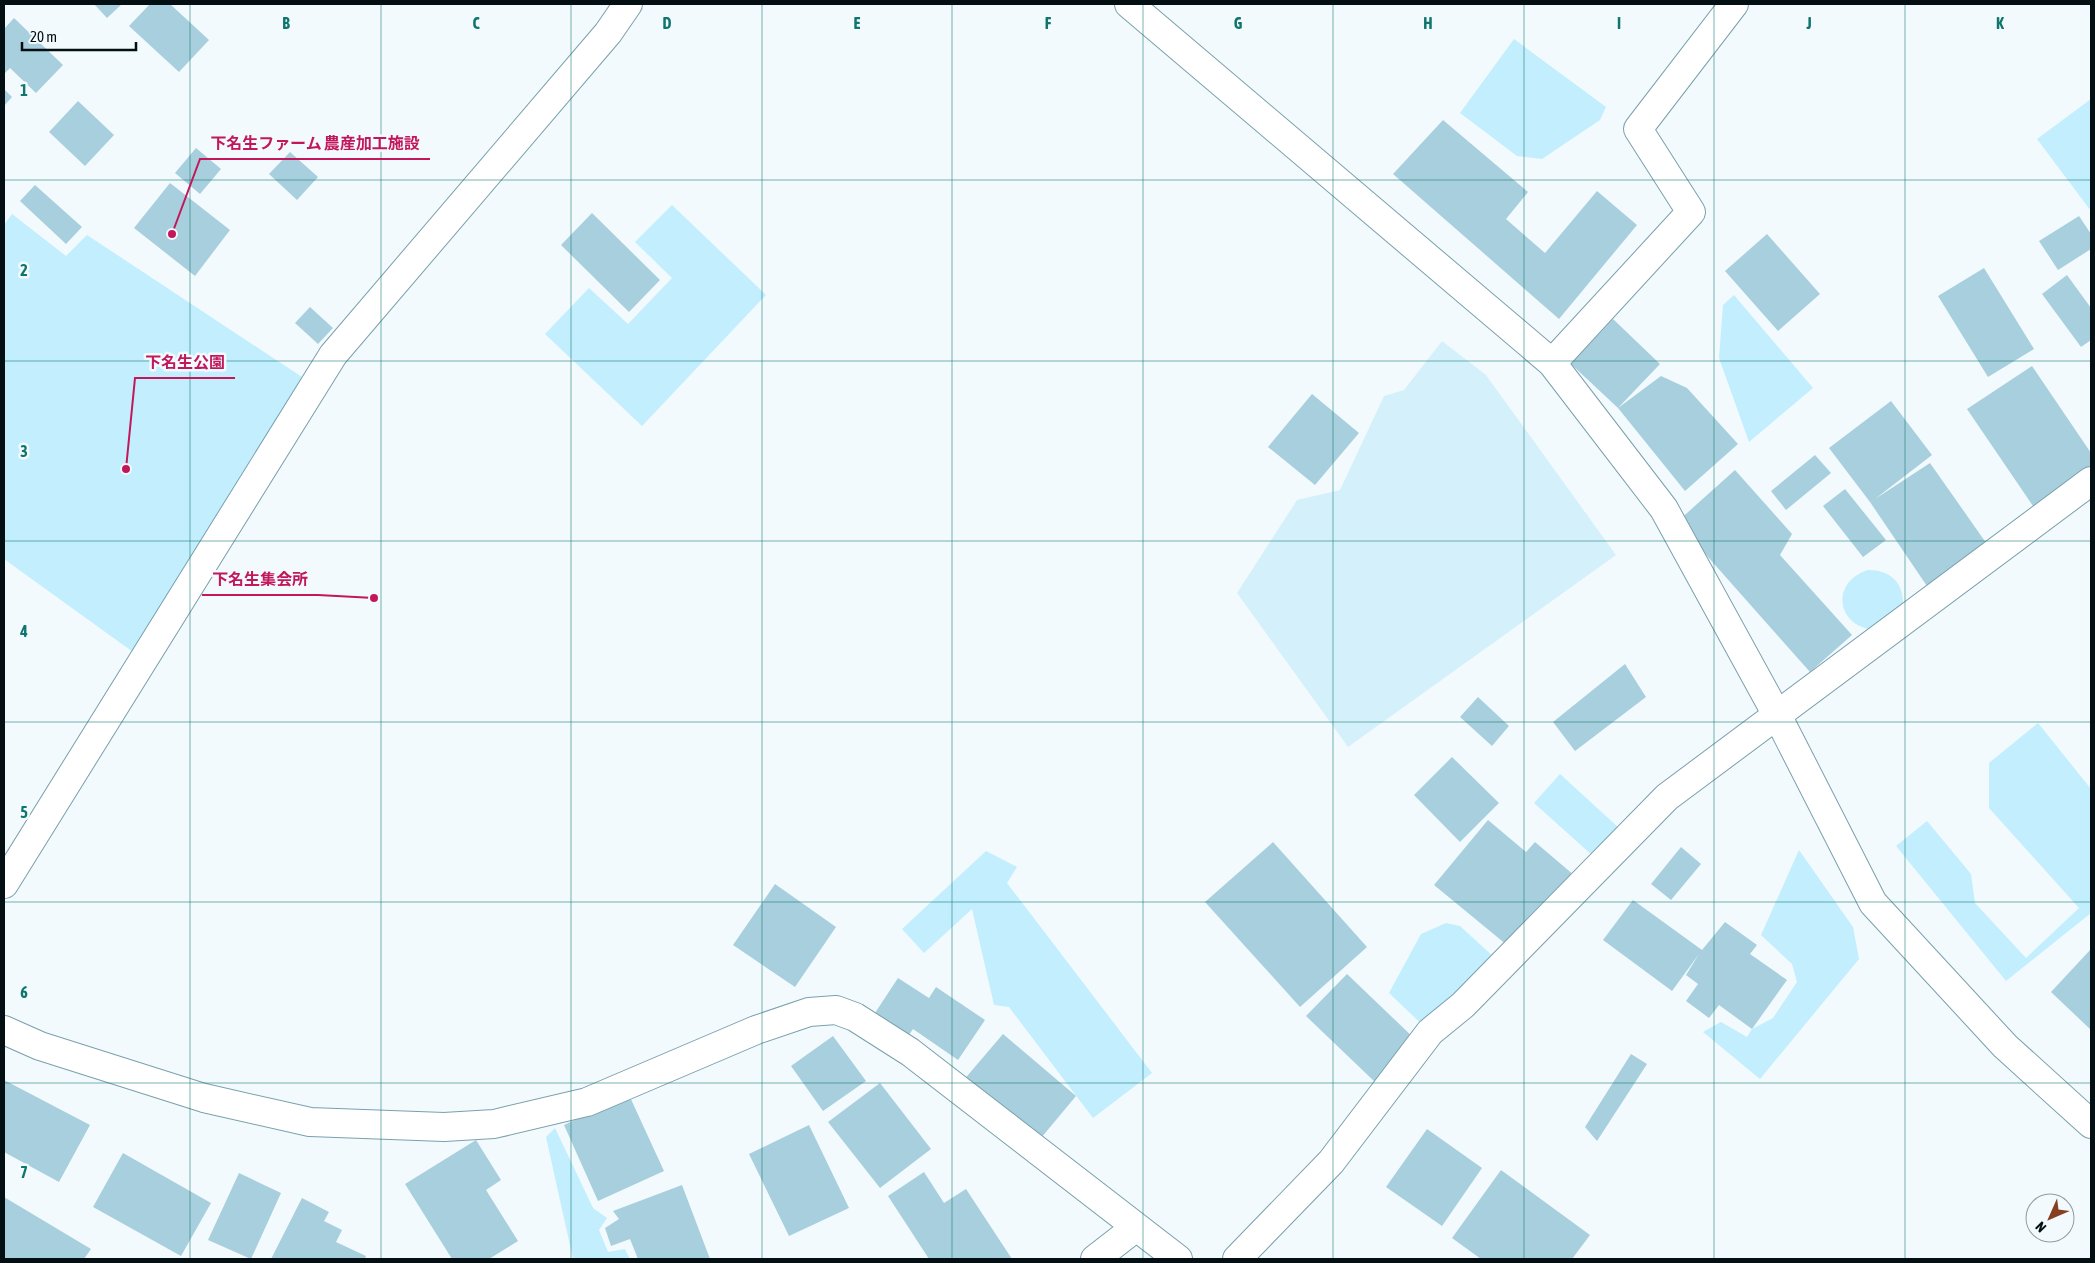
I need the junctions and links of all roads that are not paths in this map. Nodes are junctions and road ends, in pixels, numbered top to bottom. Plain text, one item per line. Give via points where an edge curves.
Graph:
1 (628, 4) edge
2 (1129, 4) edge
3 (1734, 4) edge
4 (1552, 362) junction
5 (2091, 480) edge
6 (1777, 715) junction
7 (4, 884) edge
8 (4, 1030) edge
9 (2091, 1124) edge
10 (1135, 1228) junction
11 (1096, 1259) edge
12 (1178, 1259) edge
13 (1237, 1259) edge

1 - 7 street via 608,33 333,355
2 - 4 street
3 - 4 street via 1638,129 1691,212
4 - 6 street via 1664,508
5 - 6 street
6 - 9 street via 1873,903 2005,1046
6 - 13 street via 1666,797 1463,1005 1430,1032 1331,1162
8 - 10 street via 40,1046 204,1098 310,1122 444,1127 494,1124 587,1102 756,1030 810,1012 836,1010 855,1017 910,1052
10 - 11 street
10 - 12 street

